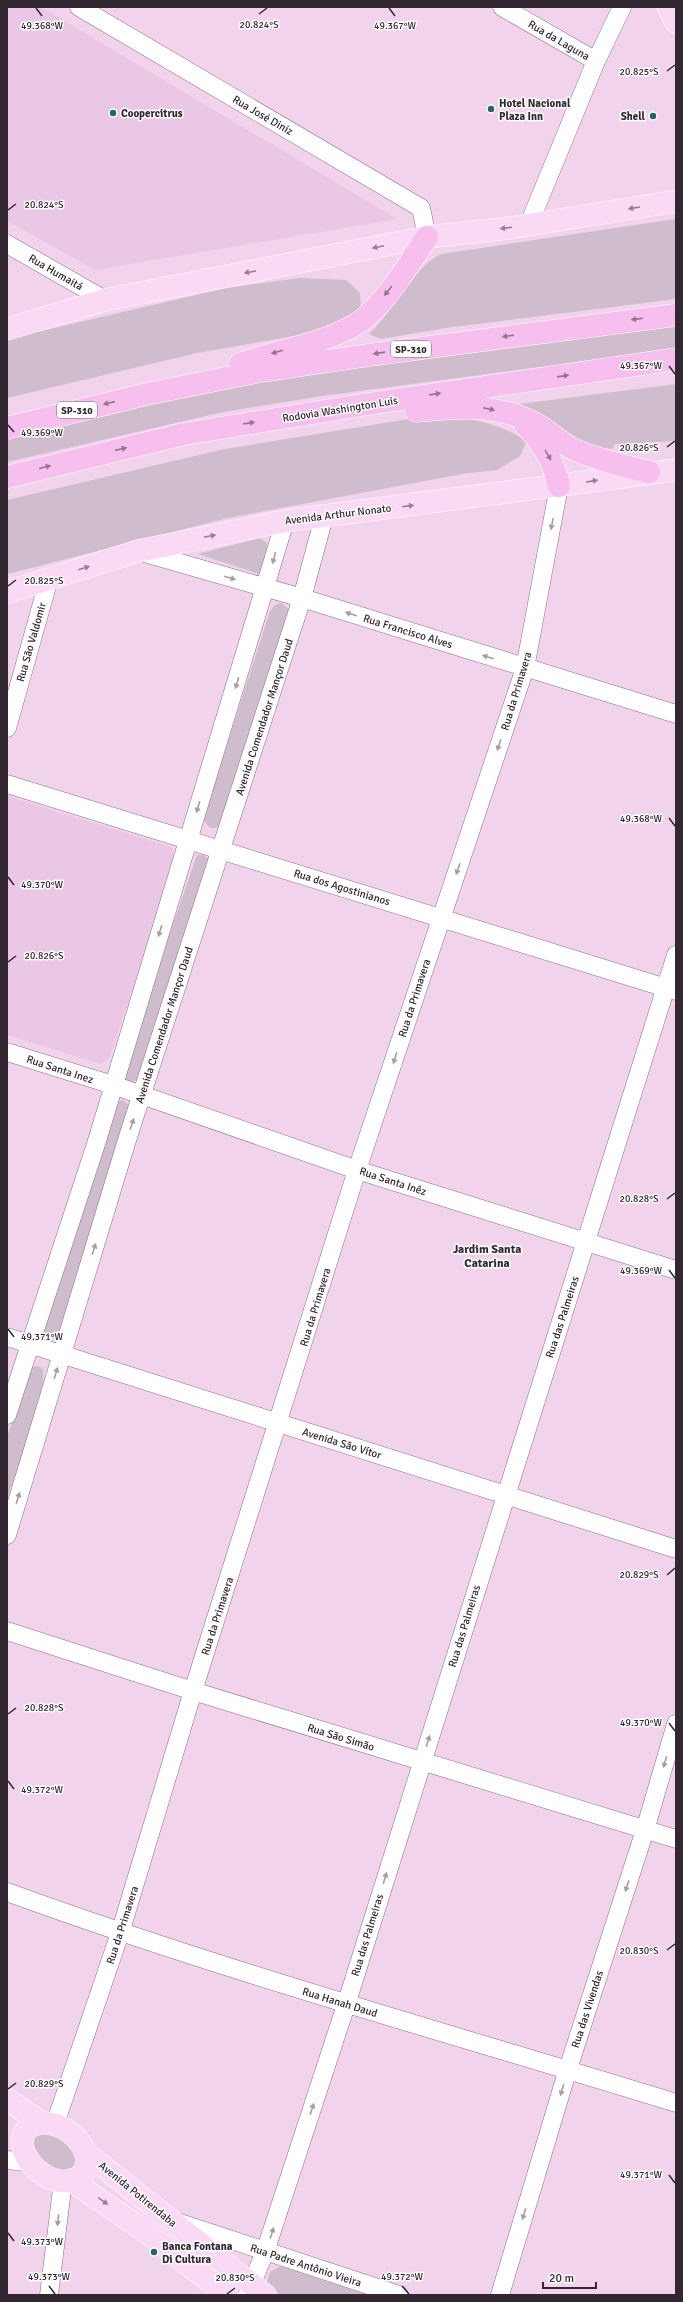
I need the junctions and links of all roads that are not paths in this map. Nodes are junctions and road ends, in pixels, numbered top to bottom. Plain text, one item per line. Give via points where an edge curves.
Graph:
1 (79, 7) edge
2 (502, 7) edge
3 (622, 7) edge
4 (668, 7) edge
5 (676, 22) edge
6 (596, 62) junction
7 (675, 201) edge
8 (529, 224) junction
9 (427, 237) junction
10 (7, 244) edge
11 (105, 300) junction
12 (676, 315) edge
13 (7, 329) edge
14 (676, 359) edge
15 (147, 394) junction
16 (368, 404) junction
17 (514, 414) junction
18 (7, 428) edge
19 (676, 470) edge
20 (649, 472) junction
21 (7, 477) edge
22 (559, 486) junction
23 (324, 517) junction
24 (285, 521) junction
25 (138, 551) junction
26 (49, 579) junction
27 (266, 588) junction
28 (7, 592) edge
29 (302, 598) junction
30 (525, 668) junction
31 (676, 714) edge
32 (7, 728) edge
33 (7, 784) edge
34 (188, 839) junction
35 (221, 849) junction
36 (441, 918) junction
37 (676, 955) edge
38 (671, 989) edge
39 (7, 1052) edge
40 (113, 1085) junction
41 (141, 1096) junction
42 (357, 1170) junction
43 (586, 1242) junction
44 (676, 1270) edge
45 (7, 1337) edge
46 (29, 1344) junction
47 (62, 1354) junction
48 (7, 1415) edge
49 (278, 1423) junction
50 (505, 1494) junction
51 (7, 1535) edge
52 (676, 1549) edge
53 (7, 1631) edge
54 (193, 1691) junction
55 (676, 1724) edge
56 (421, 1761) junction
57 (645, 1830) junction
58 (676, 1839) edge
59 (7, 1892) edge
60 (120, 1933) junction
61 (346, 2004) junction
62 (568, 2069) junction
63 (7, 2099) edge
64 (676, 2103) edge
65 (48, 2124) junction
66 (14, 2151) edge
67 (86, 2153) junction
68 (66, 2181) junction
69 (168, 2219) junction
70 (265, 2252) junction
71 (255, 2292) edge
72 (48, 2295) edge
73 (227, 2295) edge
74 (399, 2295) edge
75 (500, 2295) edge

1 - 9 street, Rua José Diniz via 421,208
2 - 6 street, Rua da Laguna
3 - 6 street
4 - 5 main road
6 - 8 street
7 -> 8 main road
8 -> 9 main road
9 -> 11 main road
9 -> 15 highway via 372,311 354,325 331,336
10 - 11 street, Rua Humaitá
11 - 13 main road
12 -> 15 highway, SP-310 via 361,356 261,371
16 -> 14 highway, Rodovia Washington Luís
15 -> 18 highway, SP-310
16 -> 17 highway via 397,413 484,407
21 -> 16 highway, Rodovia Washington Luís via 184,434
17 - 20 highway via 538,425 573,449
17 -> 22 highway via 541,443 555,468
19 - 20 main road, Avenida Arthur Nonato
22 -> 20 main road, Avenida Arthur Nonato
23 -> 22 main road, Avenida Arthur Nonato
22 -> 30 street, Rua da Primavera
23 - 24 main road, Avenida Arthur Nonato
23 - 29 street, Avenida Comendador Mançor Daud
25 -> 24 main road, Avenida Arthur Nonato
24 -> 27 street
26 -> 25 main road, Avenida Arthur Nonato
25 -> 27 street, Rua Francisco Alves
26 - 28 main road, Avenida Arthur Nonato
26 - 32 street, Rua São Valdomir
27 - 29 street, Rua Francisco Alves
27 -> 34 street
30 -> 29 street, Rua Francisco Alves
29 - 35 street, Avenida Comendador Mançor Daud
30 - 31 street, Rua Francisco Alves
30 -> 36 street, Rua da Primavera
33 - 34 street, Rua dos Agostinianos
34 - 35 street, Rua dos Agostinianos
34 -> 40 street
35 - 36 street, Rua dos Agostinianos
35 - 41 street, Avenida Comendador Mançor Daud
36 - 38 street, Rua dos Agostinianos
36 -> 42 street, Rua da Primavera
37 - 38 street, Rua das Palmeiras
38 - 43 street, Rua das Palmeiras
39 - 40 street, Rua Santa Inez
40 - 41 street, Rua Santa Inêz
40 - 46 street via 96,1144
41 - 42 street, Rua Santa Inêz
47 -> 41 street, Avenida Comendador Mançor Daud
42 - 43 street, Rua Santa Inêz
42 - 49 street, Rua da Primavera
43 - 44 street, Rua Santa Inêz
43 - 50 street, Rua das Palmeiras
45 - 46 street, Avenida São Vítor
46 - 47 street, Avenida São Vítor
46 - 48 street
47 - 49 street, Avenida São Vítor
51 -> 47 street, Avenida Comendador Mançor Daud
49 - 50 street, Avenida São Vítor
49 - 54 street, Rua da Primavera
50 - 52 street, Avenida São Vítor
56 -> 50 street, Rua das Palmeiras
53 - 54 street, Rua São Simão
54 - 56 street, Rua São Simão
54 - 60 street, Rua da Primavera
55 -> 57 street, Rua das Vivendas
56 - 57 street, Rua São Simão
61 -> 56 street, Rua das Palmeiras
57 - 58 street, Rua São Simão
57 -> 62 street, Rua das Vivendas
59 - 60 street, Rua Hanah Daud
60 - 61 street, Rua Hanah Daud
60 - 65 street, Rua da Primavera
61 - 62 street, Rua Hanah Daud
70 -> 61 street, Rua das Palmeiras
62 - 64 street, Rua Hanah Daud
62 -> 75 street, Rua das Vivendas
63 - 65 main road
65 - 66 main road via 25,2129
65 - 67 main road via 73,2135 82,2144
66 - 68 main road via 41,2174
67 - 68 main road via 84,2170
67 - 69 main road, Avenida Potirendaba
68 -> 72 street
68 -> 73 main road via 138,2226
69 - 70 street, Rua Padre Antônio Vieira
69 - 71 main road, Avenida Potirendaba
70 - 71 street, Rua das Palmeiras
70 - 74 street, Rua Padre Antônio Vieira

